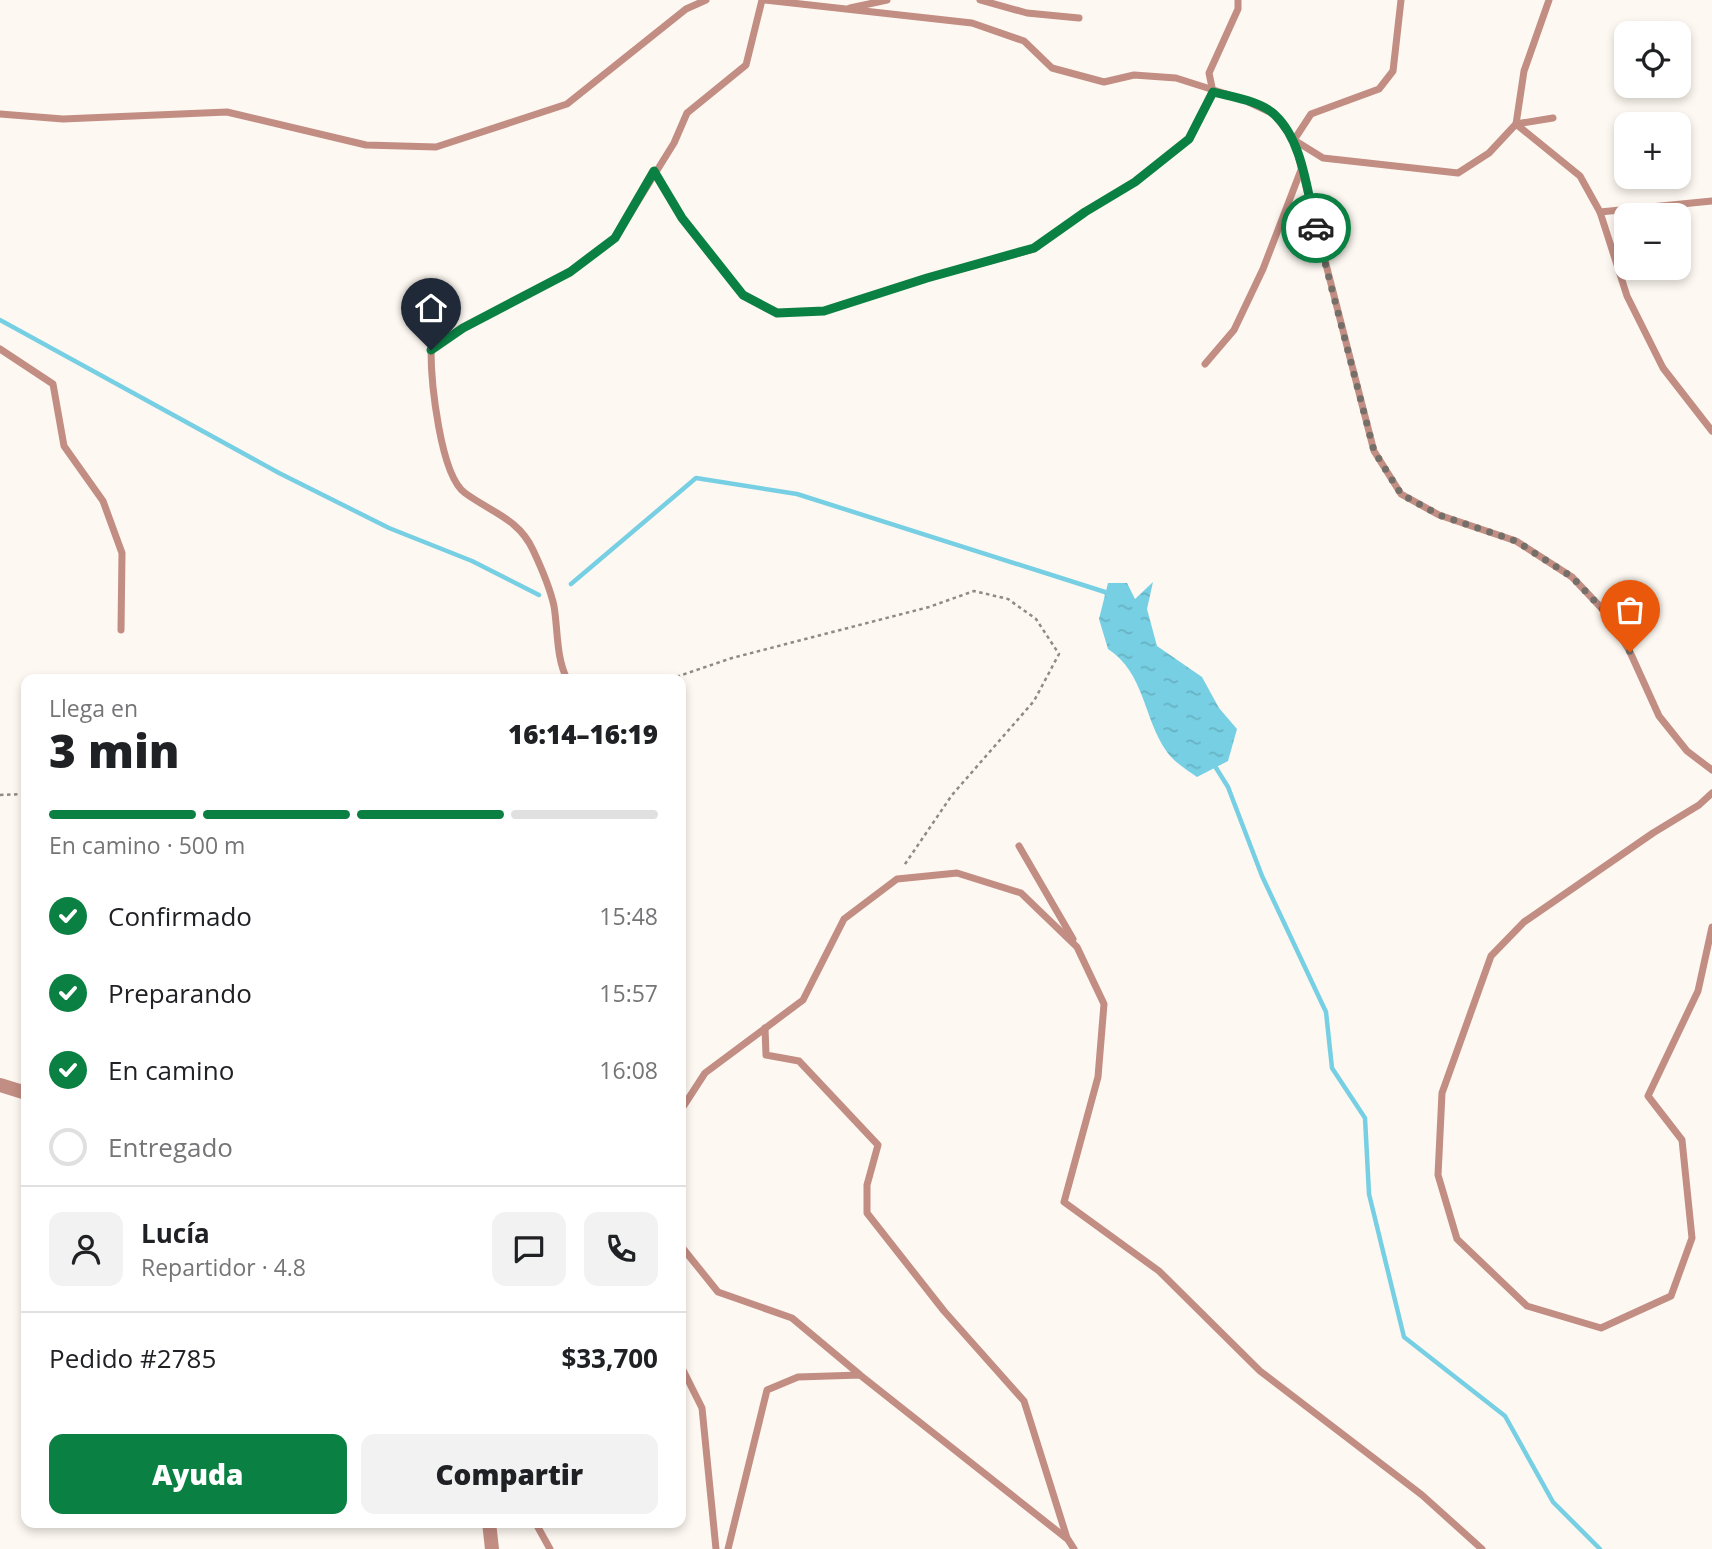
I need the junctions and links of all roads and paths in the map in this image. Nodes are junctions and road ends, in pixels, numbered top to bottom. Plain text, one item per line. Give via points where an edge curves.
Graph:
1 (706, 0) edge
2 (763, 0) edge
3 (887, 0) edge
4 (980, 0) edge
5 (1238, 0) edge
6 (1401, 0) edge
7 (1549, 0) edge
8 (841, 10) junction
9 (1079, 18) dead end
10 (1213, 92) junction
11 (0, 114) edge
12 (1553, 118) dead end
13 (1516, 124) junction
14 (1294, 140) junction
15 (1301, 170) junction
16 (654, 171) junction
17 (1712, 201) edge
18 (1600, 212) junction
19 (0, 349) edge
20 (1205, 364) dead end
21 (1712, 431) edge
22 (121, 630) dead end
23 (565, 674) edge
24 (685, 674) edge
25 (1712, 770) edge
26 (1712, 793) edge
27 (21, 794) edge
28 (0, 795) edge
29 (1019, 846) dead end
30 (892, 883) junction
31 (1712, 927) edge
32 (1077, 947) junction
33 (765, 1028) junction
34 (0, 1085) edge
35 (21, 1091) edge
36 (686, 1102) edge
37 (686, 1252) edge
38 (860, 1375) junction
39 (686, 1376) edge
40 (490, 1528) edge
41 (538, 1528) edge
42 (1067, 1538) junction
43 (492, 1549) edge
44 (550, 1549) edge
45 (716, 1549) edge
46 (728, 1549) edge
47 (1074, 1549) edge
48 (1482, 1549) edge

1 - 11 lane via 686,9 567,104 436,147 366,145 227,112 63,119
2 - 8 lane
2 - 16 lane via 746,65 687,113 674,143
3 - 8 lane
4 - 9 lane via 1027,13
5 - 10 lane via 1209,73
6 - 14 lane via 1393,71 1379,89 1311,114
7 - 13 lane via 1524,71
8 - 10 lane via 972,23 1024,41 1052,68 1104,82 1134,75 1176,78
10 - 14 lane via 1274,114
10 - 16 lane via 1189,139 1135,182 1034,248 824,311 777,313 743,295 682,218
12 - 13 lane
13 - 14 lane via 1489,153 1458,173 1323,158
13 - 18 lane via 1580,176
14 - 15 lane
15 - 20 lane via 1234,330
15 - 25 lane via 1374,451 1401,494 1439,515 1516,541 1572,577 1609,616 1659,716 1687,751
16 - 23 lane via 615,238 570,272 463,328 431,350 441,443 462,491 517,524 533,548 553,604
17 - 18 lane
18 - 21 lane via 1627,296 1663,368
19 - 22 lane via 53,384 64,446 103,502 122,553
24 - 30 path via 974,591 1008,599 1036,619 1059,654 1034,701 952,795
26 - 31 lane via 1524,922 1491,956 1473,1003 1442,1093 1438,1175 1457,1239 1527,1306 1601,1328 1671,1296 1692,1238 1682,1140 1648,1096 1698,991
27 - 28 path
29 - 32 lane
30 - 32 lane via 957,873 1021,893
30 - 33 lane via 844,919 803,1000
32 - 48 lane via 1104,1004 1098,1077 1064,1202 1159,1272 1260,1371 1422,1495
33 - 36 lane via 705,1073
33 - 42 lane via 766,1055 799,1061 878,1145 867,1185 867,1213 944,1311 1024,1401
34 - 35 street
37 - 38 lane via 718,1292 792,1318
38 - 42 lane
38 - 46 lane via 798,1377 767,1390
39 - 45 lane via 702,1408
40 - 43 street
41 - 44 lane
42 - 47 lane

